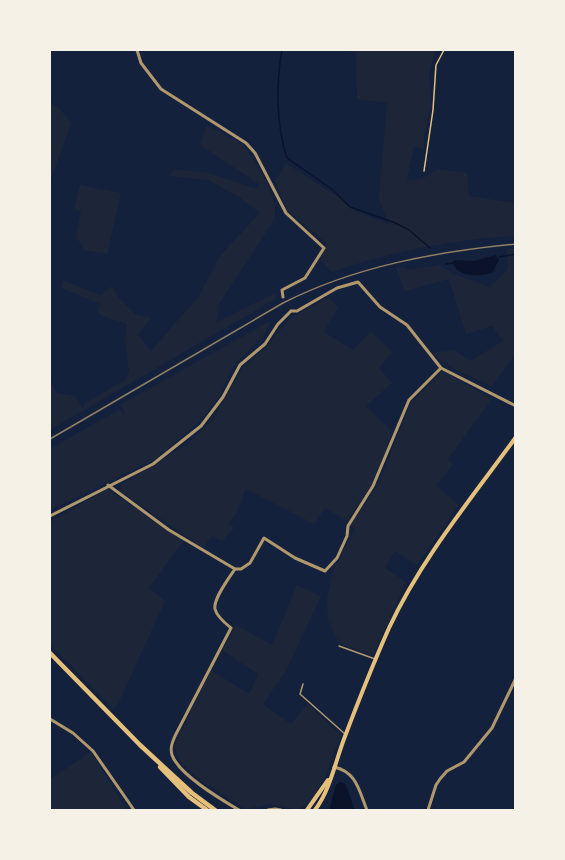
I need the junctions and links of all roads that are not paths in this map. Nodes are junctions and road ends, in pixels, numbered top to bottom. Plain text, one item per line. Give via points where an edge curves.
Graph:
1 (137, 50) edge
2 (283, 297) dead end
3 (441, 368) junction
4 (516, 406) edge
5 (516, 437) edge
6 (108, 485) junction
7 (50, 516) edge
8 (235, 569) junction
9 (339, 646) dead end
10 (50, 653) edge
11 (375, 660) junction
12 (516, 678) edge
13 (303, 684) dead end
14 (50, 719) edge
15 (346, 734) junction
16 (140, 745) junction
17 (334, 767) junction
18 (330, 777) junction
19 (134, 810) edge
20 (207, 810) edge
21 (215, 810) edge
22 (239, 810) edge
23 (268, 810) edge
24 (281, 810) edge
25 (307, 810) edge
26 (315, 810) edge
27 (367, 810) edge
28 (428, 810) edge

1 - 2 street via 141,63 161,89 251,148 286,213 324,248 305,278 282,290
3 - 4 street
3 - 6 street via 407,325 380,307 358,282 337,288 297,311 290,309 265,344 240,365 201,426 153,464
3 - 8 street via 409,400 373,486 348,526 347,536 329,568 325,571 294,558 264,538 249,563
5 - 11 main road via 408,591
6 - 7 street
6 - 8 street via 170,530
8 - 22 street via 216,600 215,609 231,628 171,750 177,764 197,782
9 - 11 lane
10 - 16 main road
11 - 15 main road
12 - 28 street via 492,728 462,764 440,779
13 - 15 lane via 300,694
14 - 19 street via 93,751
15 - 17 main road
16 - 20 main road via 189,797
16 - 21 main road
17 - 18 main road
17 - 27 street via 353,776
18 - 25 main road
18 - 26 main road
23 - 24 street

